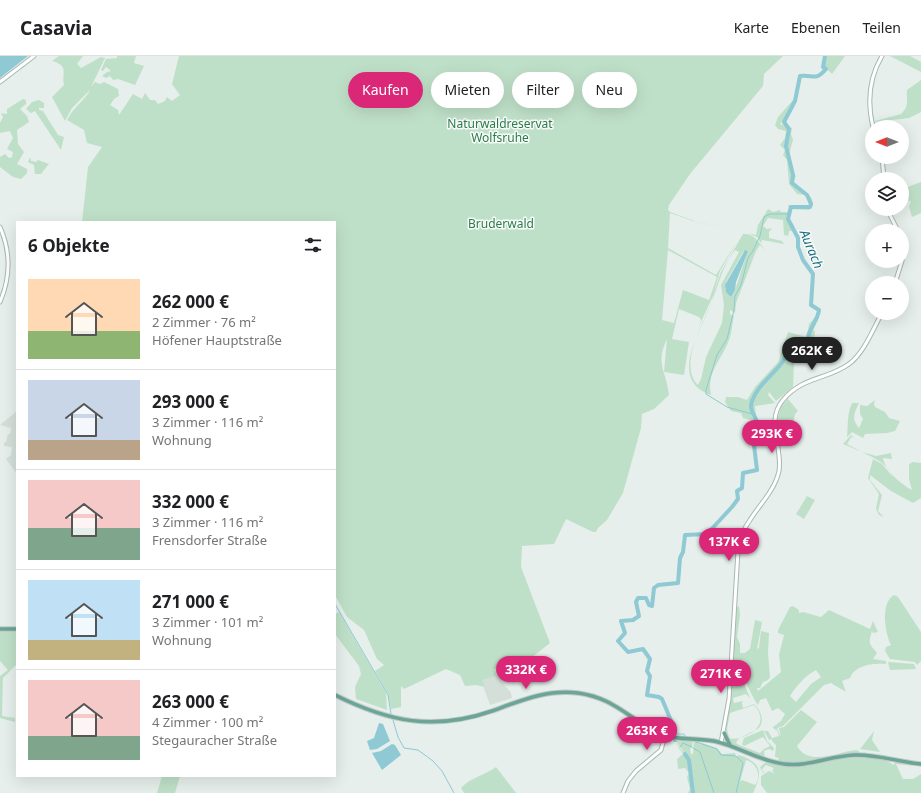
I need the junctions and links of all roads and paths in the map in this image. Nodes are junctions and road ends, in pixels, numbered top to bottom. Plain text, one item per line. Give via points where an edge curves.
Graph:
1 (34, 56) edge
2 (882, 56) edge
3 (0, 82) edge
4 (872, 120) edge
5 (0, 226) edge
6 (0, 302) edge
7 (878, 320) edge
8 (0, 628) edge
9 (16, 629) edge
10 (336, 695) edge
11 (724, 733) junction
12 (665, 736) junction
13 (721, 743) junction
14 (733, 747) junction
15 (921, 764) edge
16 (623, 793) edge

1 - 3 street
2 - 4 street via 874,71 870,93
5 - 6 street via 9,262 6,285
7 - 11 street via 855,358 841,369 808,380 796,388 780,405 776,414 780,463 778,476 771,491 745,528 738,551 729,699
8 - 9 main road
10 - 12 main road via 384,716 419,722 453,721 542,694 577,693 608,700 657,734
11 - 13 street
11 - 14 main road via 727,742
12 - 13 main road
12 - 16 street via 661,750 636,771
13 - 14 main road
14 - 15 main road via 769,761 787,764 805,764 853,755

